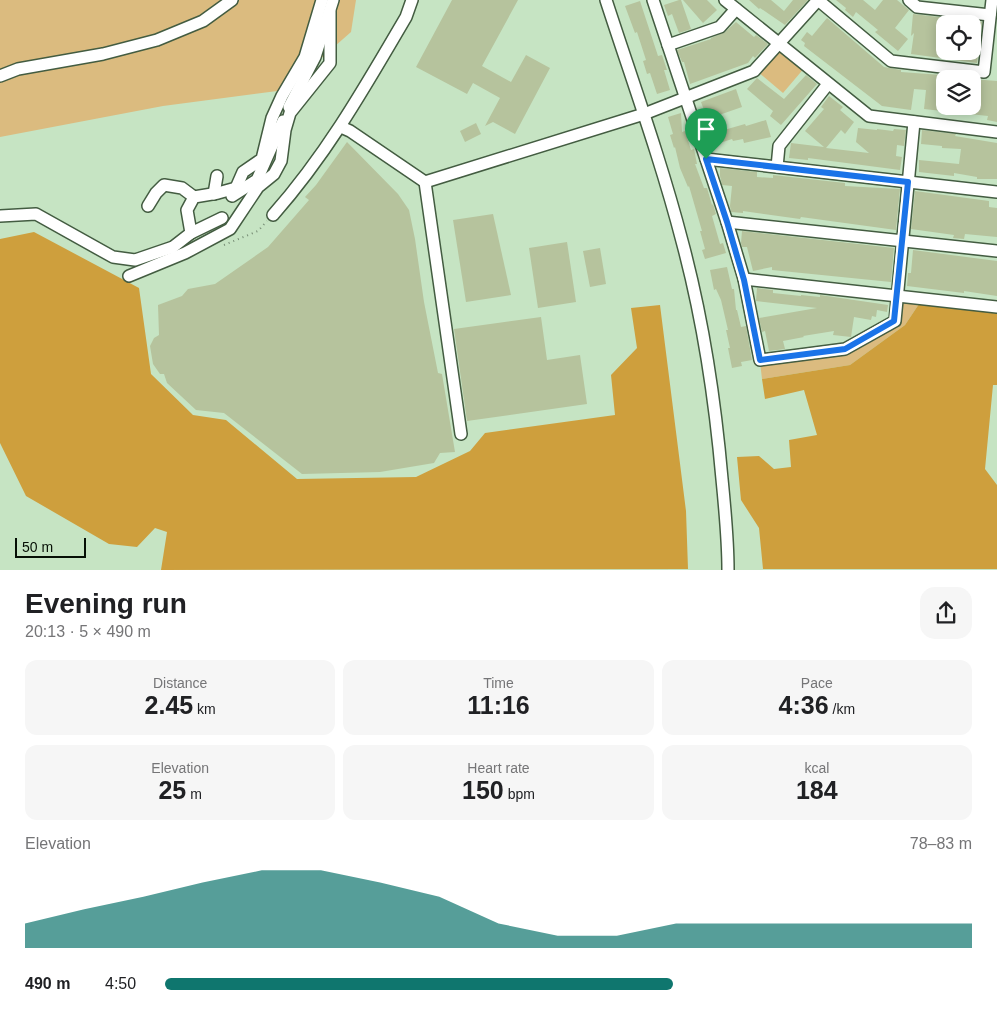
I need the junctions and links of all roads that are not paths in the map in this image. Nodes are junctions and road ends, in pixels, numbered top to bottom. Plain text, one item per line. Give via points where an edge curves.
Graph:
1 (232, 0) edge
2 (322, 0) edge
3 (333, 0) edge
4 (412, 0) edge
5 (606, 0) edge
6 (653, 0) edge
7 (725, 0) edge
8 (818, 0) edge
9 (909, 0) edge
10 (992, 0) edge
11 (736, 9) junction
12 (330, 12) junction
13 (990, 15) junction
14 (778, 44) junction
15 (668, 45) junction
16 (0, 76) edge
17 (828, 84) junction
18 (685, 98) junction
19 (644, 114) junction
20 (914, 122) junction
21 (341, 127) junction
22 (997, 132) edge
23 (706, 159) junction
24 (777, 167) junction
25 (217, 176) dead end
26 (425, 182) junction
27 (908, 182) junction
28 (997, 192) edge
29 (210, 194) junction
30 (194, 197) junction
31 (148, 206) dead end
32 (273, 215) dead end
33 (0, 216) edge
34 (222, 218) dead end
35 (727, 222) junction
36 (191, 232) junction
37 (902, 241) junction
38 (997, 251) edge
39 (129, 276) dead end
40 (744, 280) junction
41 (896, 297) junction
42 (997, 307) edge
43 (461, 434) dead end
44 (728, 570) edge

1 - 16 street via 202,21 157,40 103,54 18,69
2 - 29 street via 305,57 272,118 262,159 243,172 236,188
3 - 12 street
4 - 21 street via 406,18
5 - 19 street
6 - 15 street
7 - 11 street
8 - 13 street via 891,62 984,72
8 - 14 street
9 - 13 street via 917,7
10 - 13 street
11 - 14 street
11 - 15 street via 720,27
12 - 29 street via 315,57 257,180 227,199
12 - 39 street via 330,63 290,114 281,161 274,174 258,187 230,229 185,253
14 - 17 street
14 - 18 street via 754,71
15 - 18 street
17 - 20 street via 869,116
17 - 24 street via 779,146
18 - 19 street
18 - 23 street
19 - 26 street
19 - 44 street via 682,241 700,316 720,453
20 - 22 street
20 - 27 street
21 - 26 street
21 - 32 street via 299,186
23 - 24 street
23 - 35 street
24 - 27 street
25 - 29 street
26 - 43 street
27 - 28 street
27 - 37 street
29 - 30 street
30 - 31 street via 182,188 164,185
30 - 36 street via 187,210
33 - 36 street via 36,214 113,257 135,260 172,247
34 - 36 street
35 - 37 street
35 - 40 street
37 - 38 street
37 - 41 street
40 - 41 street
40 - 41 street via 760,360 845,349 894,321
41 - 42 street

